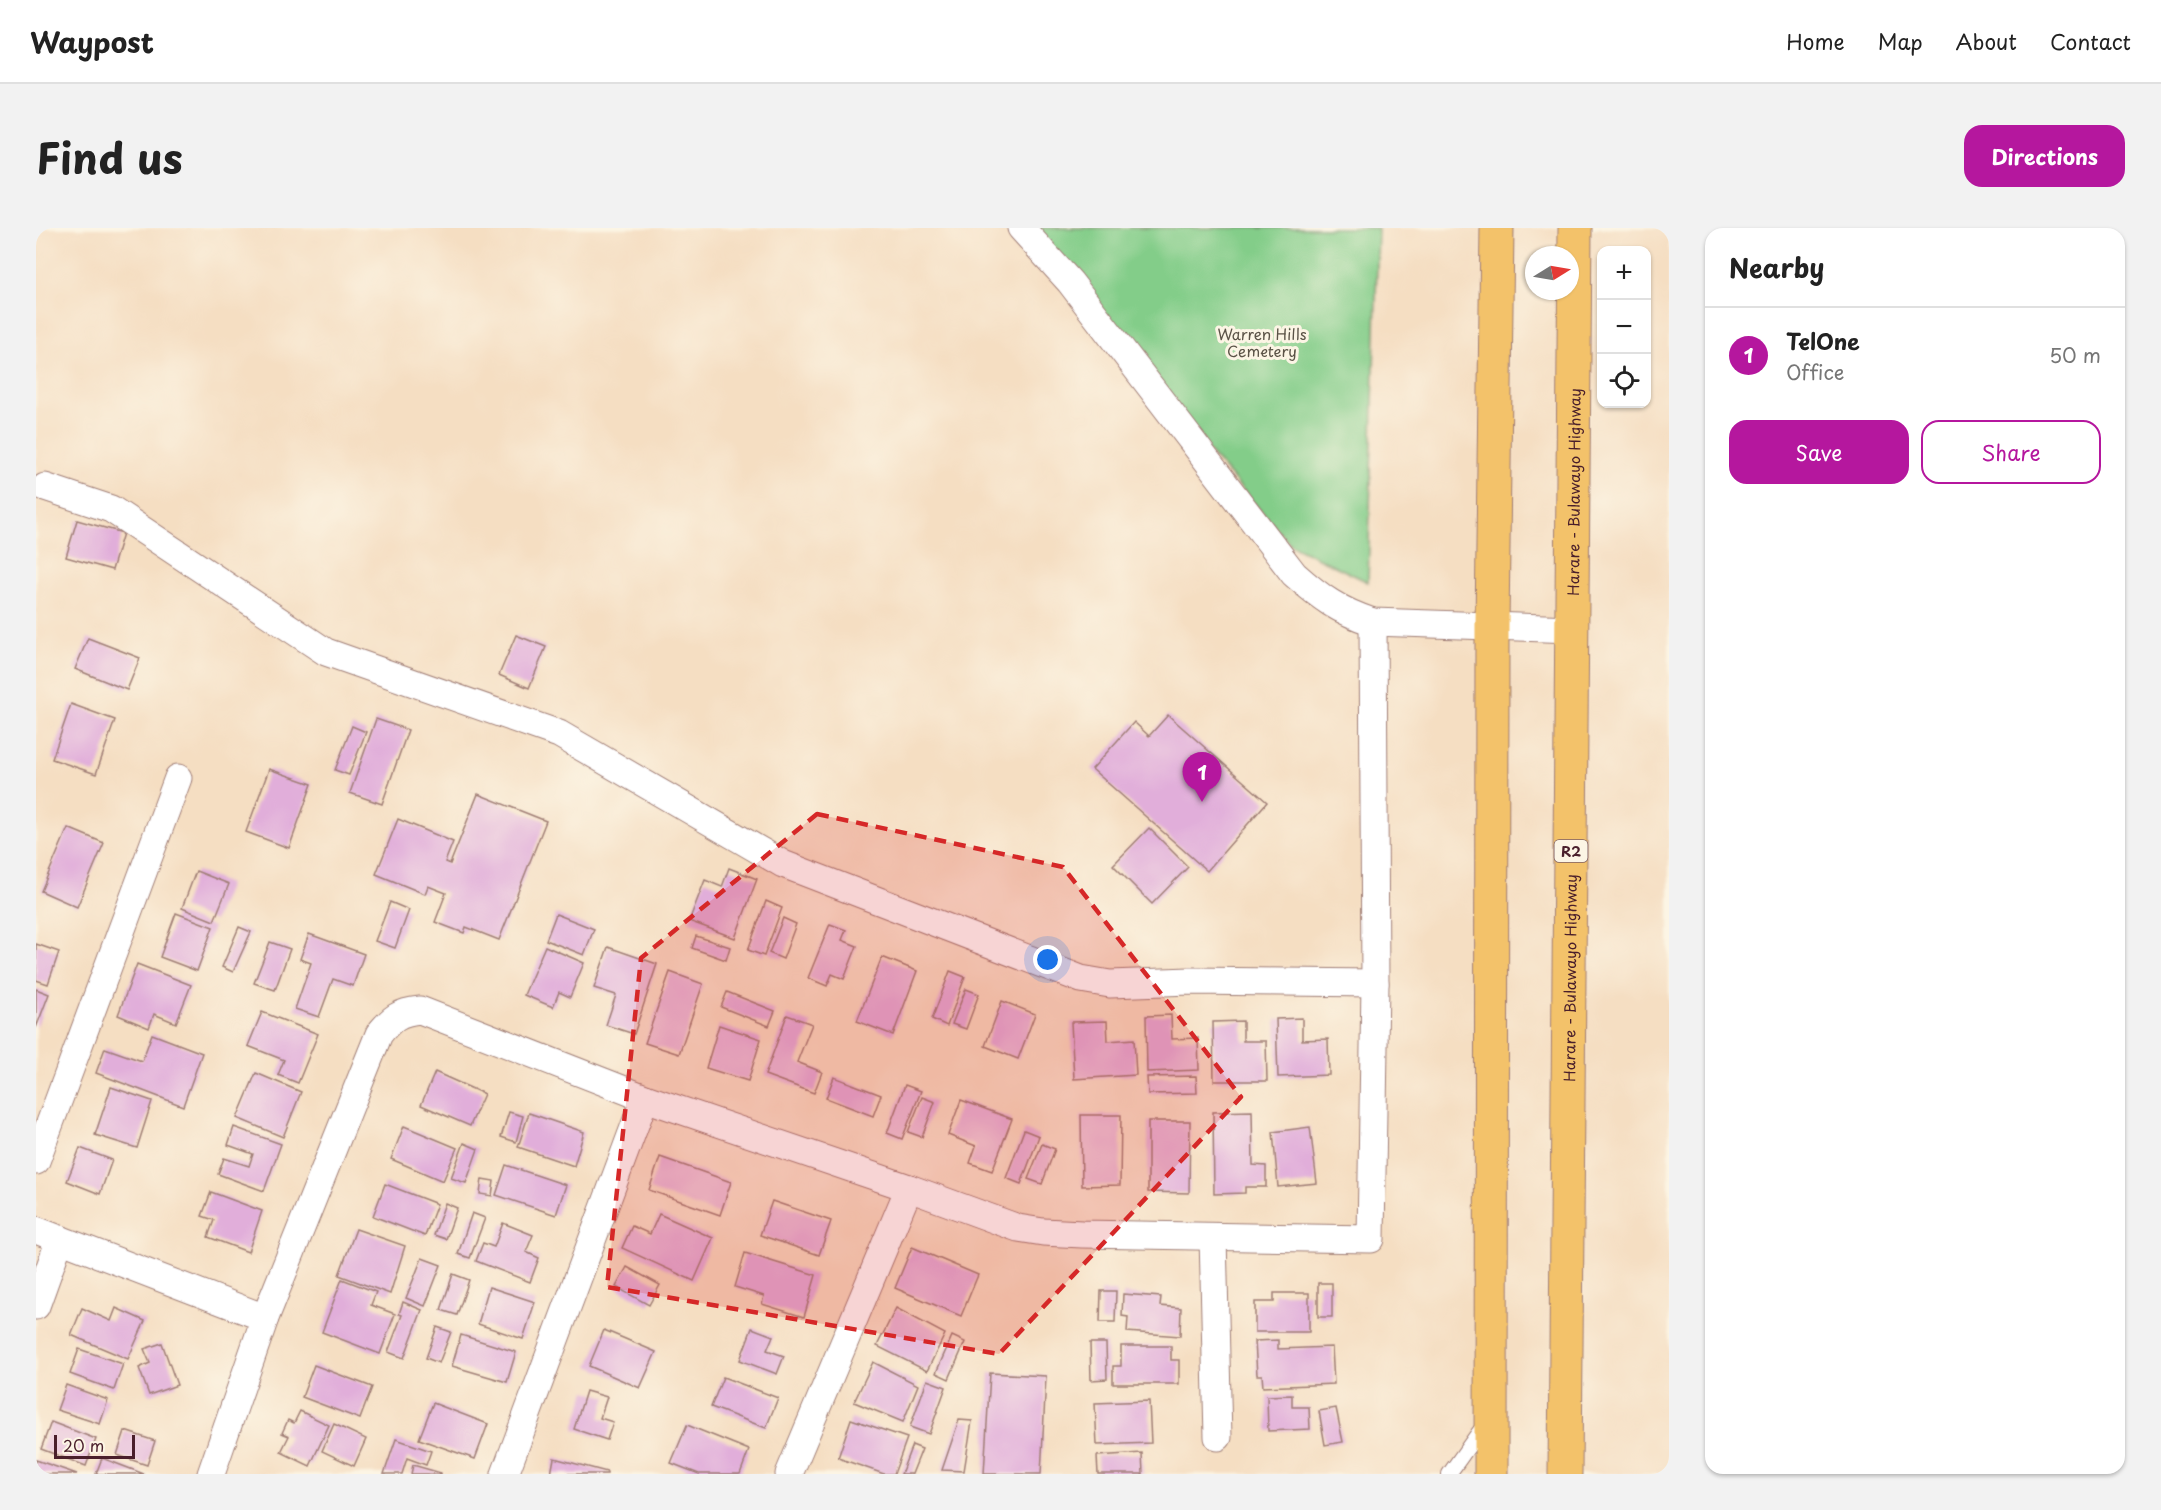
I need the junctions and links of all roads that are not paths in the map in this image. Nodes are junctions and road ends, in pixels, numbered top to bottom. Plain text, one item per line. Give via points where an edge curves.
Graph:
1 (1021, 228) edge
2 (1497, 228) edge
3 (1575, 228) edge
4 (45, 487) dead end
5 (1373, 622) junction
6 (1492, 626) junction
7 (1573, 629) junction
8 (178, 778) dead end
9 (1375, 983) junction
10 (645, 1098) junction
11 (36, 1161) edge
12 (909, 1188) junction
13 (48, 1235) edge
14 (1213, 1236) junction
15 (36, 1306) edge
16 (265, 1318) junction
17 (1491, 1415) junction
18 (1218, 1437) dead end
19 (211, 1474) edge
20 (505, 1474) edge
21 (789, 1474) edge
22 (1449, 1474) edge
23 (1491, 1474) edge
24 (1565, 1474) edge

1 - 5 street via 1070,282 1294,574 1347,614
2 - 6 highway
3 - 7 highway, Harare - Bulawayo Highway / R2
4 - 9 street via 111,509 326,651 560,734 783,864 1081,979 1110,984
5 - 6 street
5 - 9 street
6 - 7 street
6 - 17 highway
7 - 24 highway, Harare - Bulawayo Highway / R2
8 - 11 street
9 - 14 street via 1371,1239
10 - 12 street
10 - 16 street via 420,1010 404,1011 379,1034
10 - 20 street
12 - 14 street via 1018,1228 1043,1232
12 - 21 street
13 - 15 street
13 - 16 street
14 - 18 street
16 - 19 street
17 - 22 lane
17 - 23 highway

